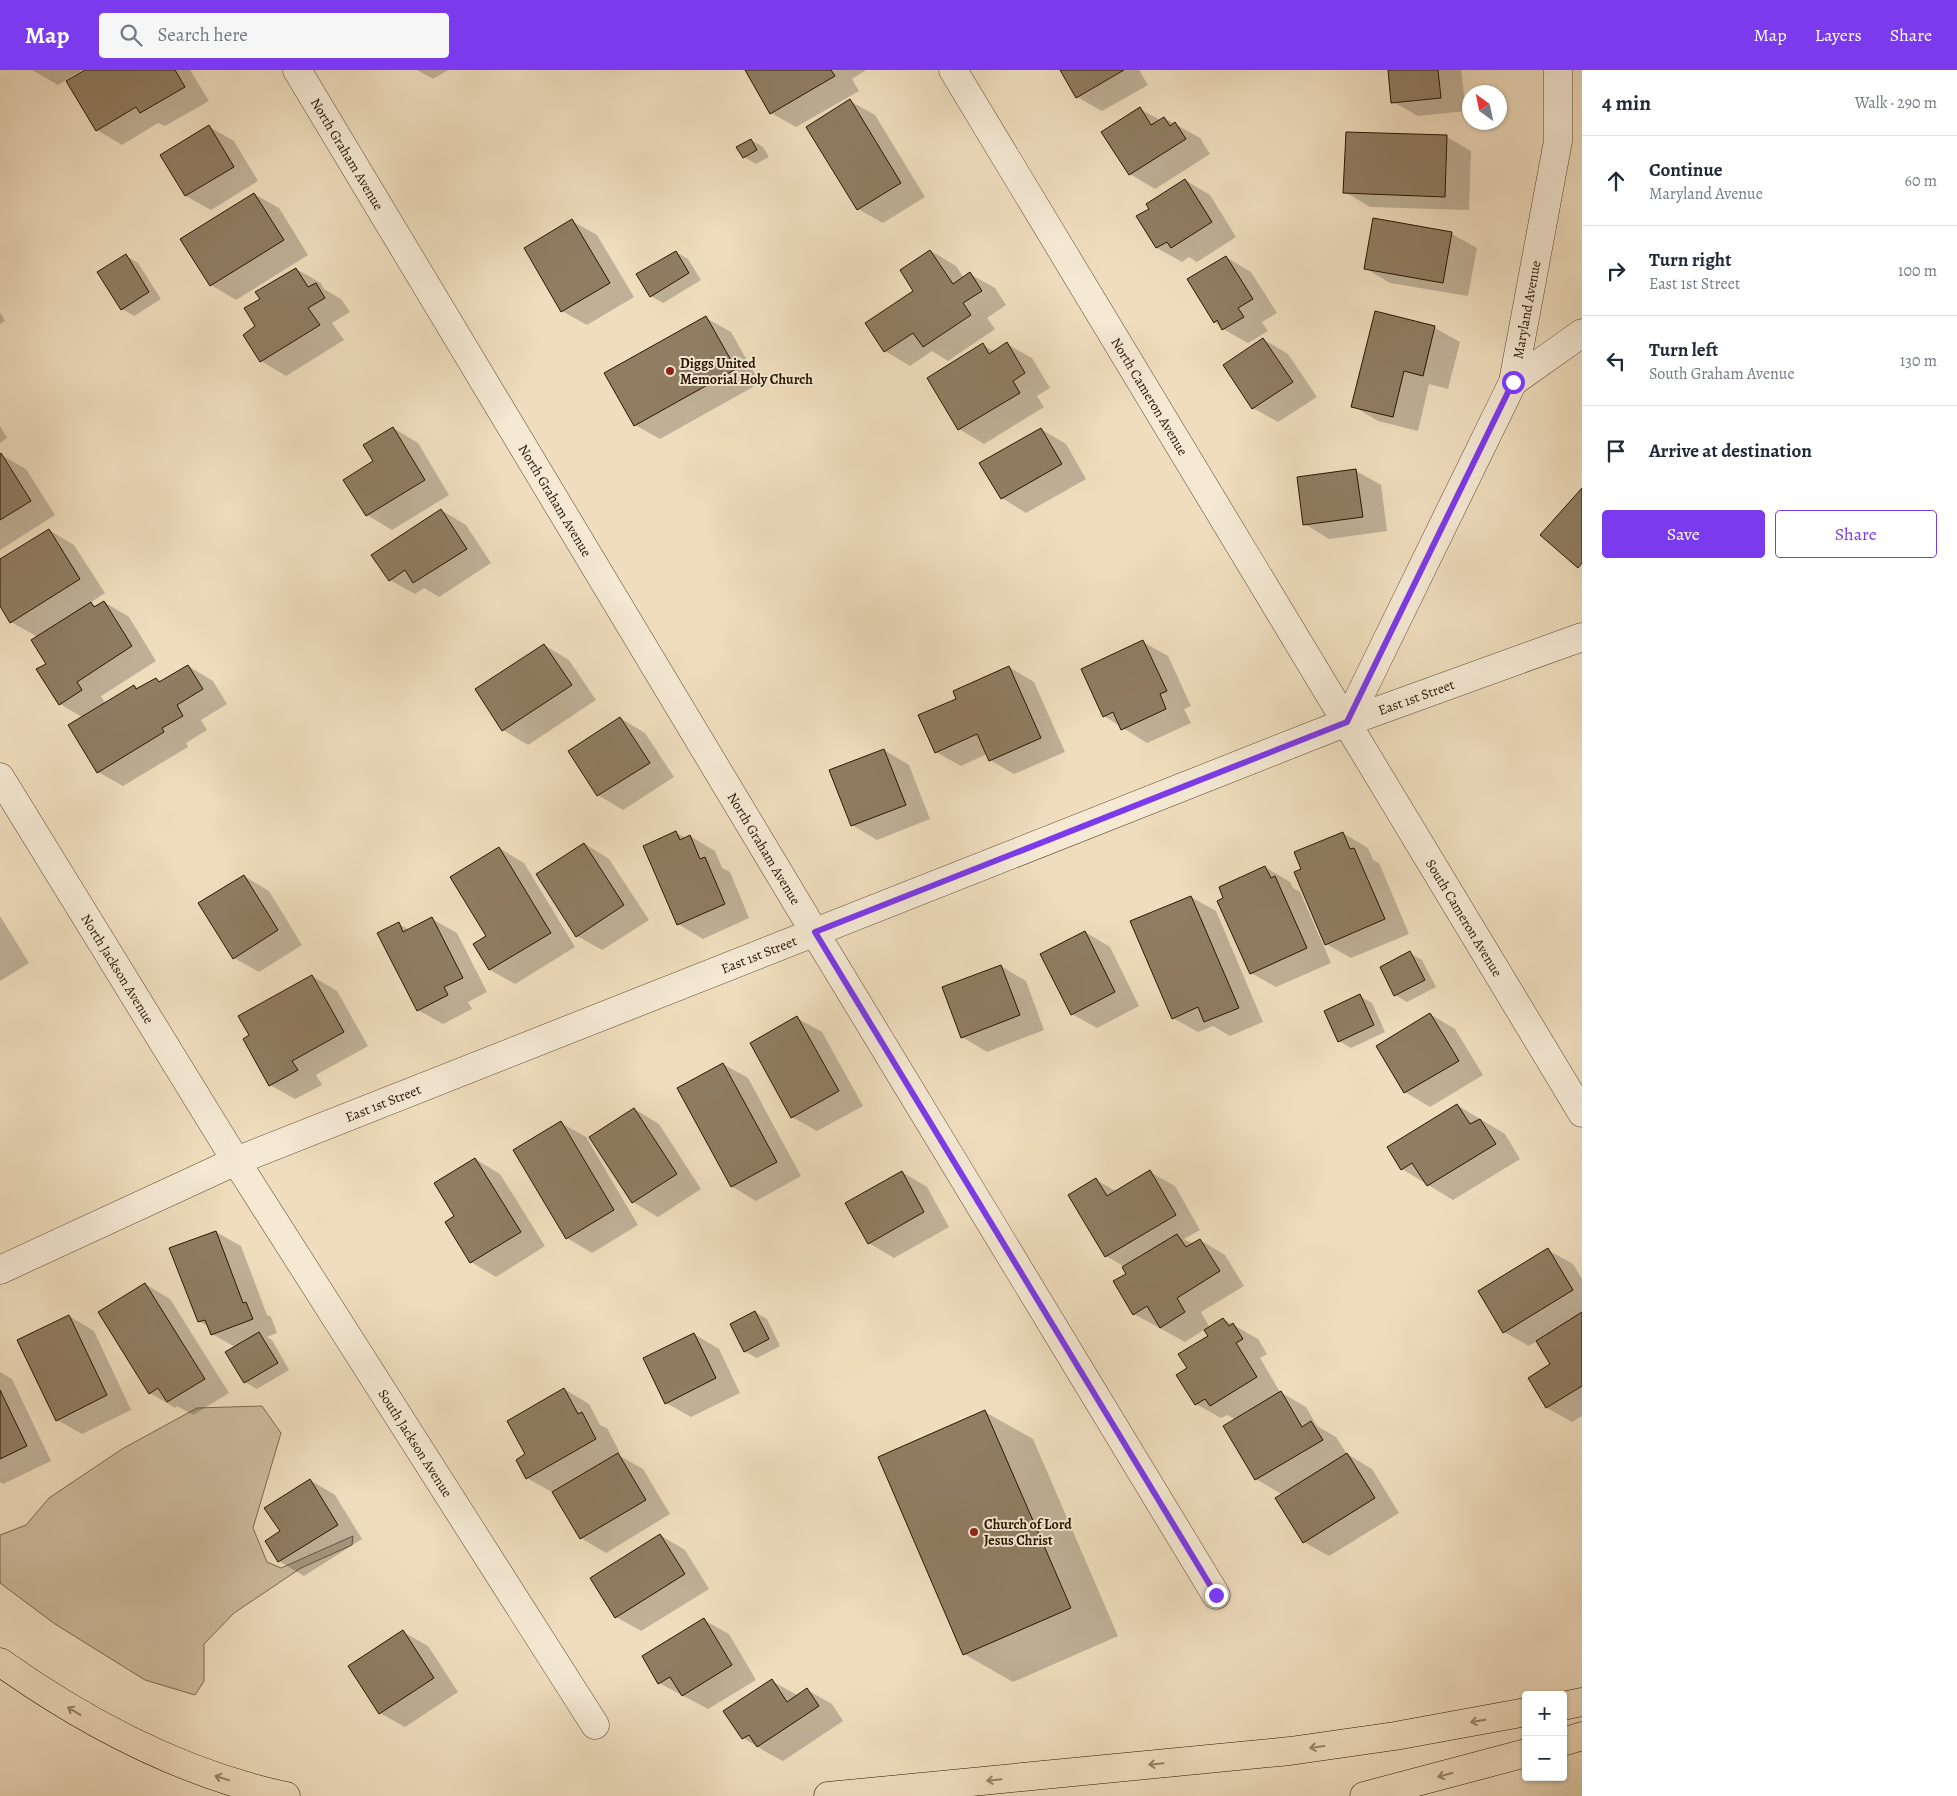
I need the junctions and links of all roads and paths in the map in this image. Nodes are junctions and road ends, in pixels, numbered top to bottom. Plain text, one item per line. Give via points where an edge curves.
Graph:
1 (297, 70) edge
2 (953, 70) edge
3 (1558, 70) edge
4 (1582, 334) edge
5 (1513, 382) junction
6 (1582, 637) edge
7 (1347, 722) junction
8 (0, 777) edge
9 (815, 932) junction
10 (1582, 1114) edge
11 (236, 1161) junction
12 (0, 1270) edge
13 (1216, 1595) dead end
14 (0, 1662) edge
15 (1582, 1702) edge
16 (1567, 1705) edge
17 (1522, 1713) edge
18 (595, 1725) dead end
19 (1582, 1736) edge
20 (1567, 1741) edge
21 (1522, 1754) edge
22 (286, 1796) edge
23 (828, 1796) edge
24 (1364, 1796) edge

1 - 9 street, North Graham Avenue
2 - 7 street, North Cameron Avenue
3 - 5 street, Maryland Avenue via 1558,141
4 - 5 street
5 - 7 street, Maryland Avenue
6 - 7 street, East 1st Street
7 - 9 street, East 1st Street
7 - 10 street, South Cameron Avenue
8 - 11 street, North Jackson Avenue
9 - 11 street, East 1st Street
9 - 13 street, North Graham Avenue
11 - 12 street, East 1st Street
11 - 18 street, South Jackson Avenue
22 -> 14 highway via 208,1774 152,1751 45,1694
15 - 16 highway
17 -> 23 highway via 1290,1751
19 - 20 highway
21 -> 24 highway

